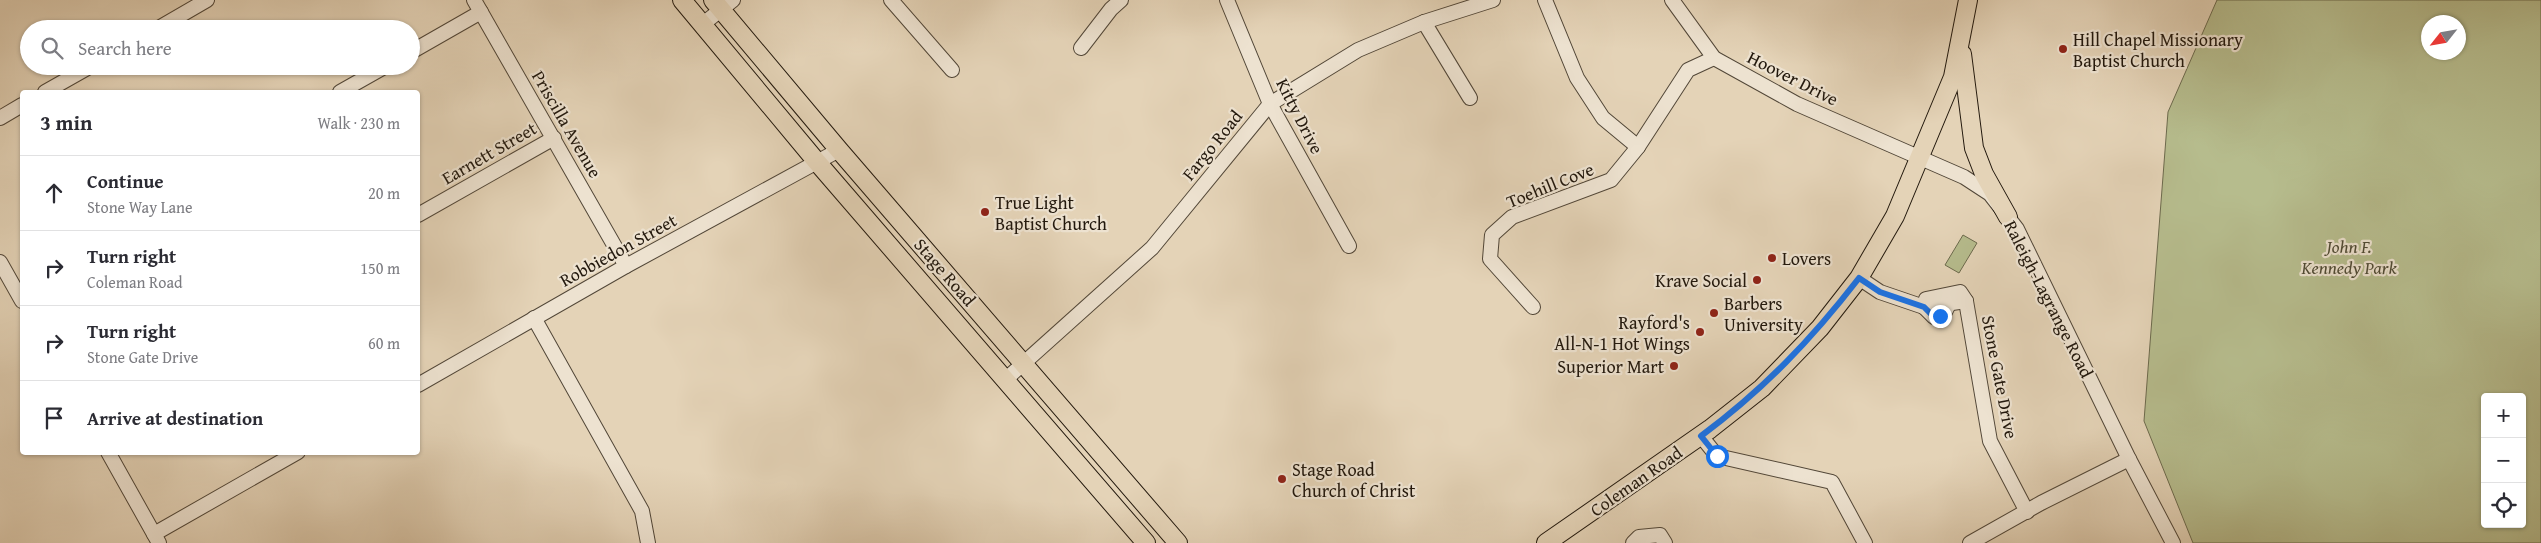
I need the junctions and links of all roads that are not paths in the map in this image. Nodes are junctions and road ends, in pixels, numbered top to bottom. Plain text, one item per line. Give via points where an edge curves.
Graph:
1 (208, 0) edge
2 (682, 0) edge
3 (891, 0) edge
4 (1121, 0) edge
5 (1227, 0) edge
6 (1492, 0) edge
7 (1545, 0) edge
8 (1672, 0) edge
9 (1968, 0) edge
10 (722, 3) edge
11 (478, 6) edge
12 (173, 20) edge
13 (1424, 22) junction
14 (703, 24) junction
15 (1960, 38) junction
16 (420, 46) edge
17 (1082, 48) dead end
18 (1714, 58) junction
19 (952, 70) dead end
20 (75, 75) edge
21 (370, 75) edge
22 (49, 90) edge
23 (344, 90) edge
24 (1470, 98) dead end
25 (1270, 104) junction
26 (20, 107) edge
27 (0, 118) edge
28 (554, 138) junction
29 (1638, 147) junction
30 (839, 150) junction
31 (1921, 158) junction
32 (817, 162) junction
33 (420, 215) edge
34 (2008, 217) junction
35 (1349, 246) dead end
36 (0, 262) edge
37 (626, 266) junction
38 (17, 277) edge
39 (1859, 278) junction
40 (20, 291) edge
41 (1966, 301) junction
42 (1533, 307) dead end
43 (1924, 307) junction
44 (534, 318) junction
45 (1024, 363) junction
46 (1005, 380) junction
47 (420, 384) edge
48 (1701, 436) junction
49 (110, 455) edge
50 (293, 455) edge
51 (2129, 459) junction
52 (2027, 512) junction
53 (156, 539) edge
54 (648, 543) edge
55 (1146, 543) edge
56 (1178, 543) edge
57 (1546, 543) edge
58 (1632, 543) edge
59 (1665, 543) edge
60 (1865, 543) edge
61 (1970, 543) edge
62 (2174, 543) edge

1 - 12 street
2 - 14 main road, Stage Road
3 - 19 street
4 - 17 street via 1111,8
5 - 25 street, Kitty Drive
6 - 13 street, Fargo Road
7 - 29 street via 1582,86 1602,118
8 - 18 street, Hoover Drive
9 - 15 main road
10 - 14 street
10 - 30 main road, Stage Road
11 - 16 street
11 - 28 street, Priscilla Avenue
13 - 24 street
13 - 25 street, Fargo Road via 1358,50
14 - 32 main road, Stage Road
15 - 31 main road via 1953,77
15 - 34 main road via 1974,148 1984,174
18 - 29 street, Toehill Cove via 1688,70
18 - 31 street, Hoover Drive via 1797,104
20 - 22 street
21 - 23 street
25 - 35 street, Kitty Drive
25 - 45 street, Fargo Road via 1152,248
26 - 27 street
28 - 33 street, Earnett Street
28 - 37 street, Priscilla Avenue
29 - 42 street, Toehill Cove via 1611,180 1512,218 1492,235 1490,259
30 - 32 street, Robbiedon Street
30 - 45 main road, Stage Road
31 - 34 street, Raleigh-Lagrange Road via 1964,177 1990,194
31 - 39 main road, Coleman Road via 1895,216
32 - 37 street, Robbiedon Street
32 - 46 main road, Stage Road
34 - 51 street, Raleigh-Lagrange Road via 2017,229
36 - 38 street
37 - 44 street, Robbiedon Street
38 - 40 street
39 - 43 street, Stone Gate Drive via 1880,292
39 - 48 main road, Coleman Road via 1820,328 1762,388
41 - 43 street, Stone Gate Drive via 1949,304 1944,314 1934,317
41 - 43 street, Stone Gate Drive via 1960,292 1926,299
41 - 52 street, Stone Gate Drive via 1990,442
44 - 47 street, Robbiedon Street
44 - 54 street via 642,511
45 - 46 street, Fargo Road
45 - 56 main road, Stage Road
46 - 55 main road, Stage Road
48 - 57 main road, Coleman Road
48 - 60 street via 1717,456 1832,482
49 - 53 street
50 - 53 street
51 - 52 street
51 - 62 street, Raleigh-Lagrange Road
52 - 61 street
58 - 59 street via 1639,537 1660,535

